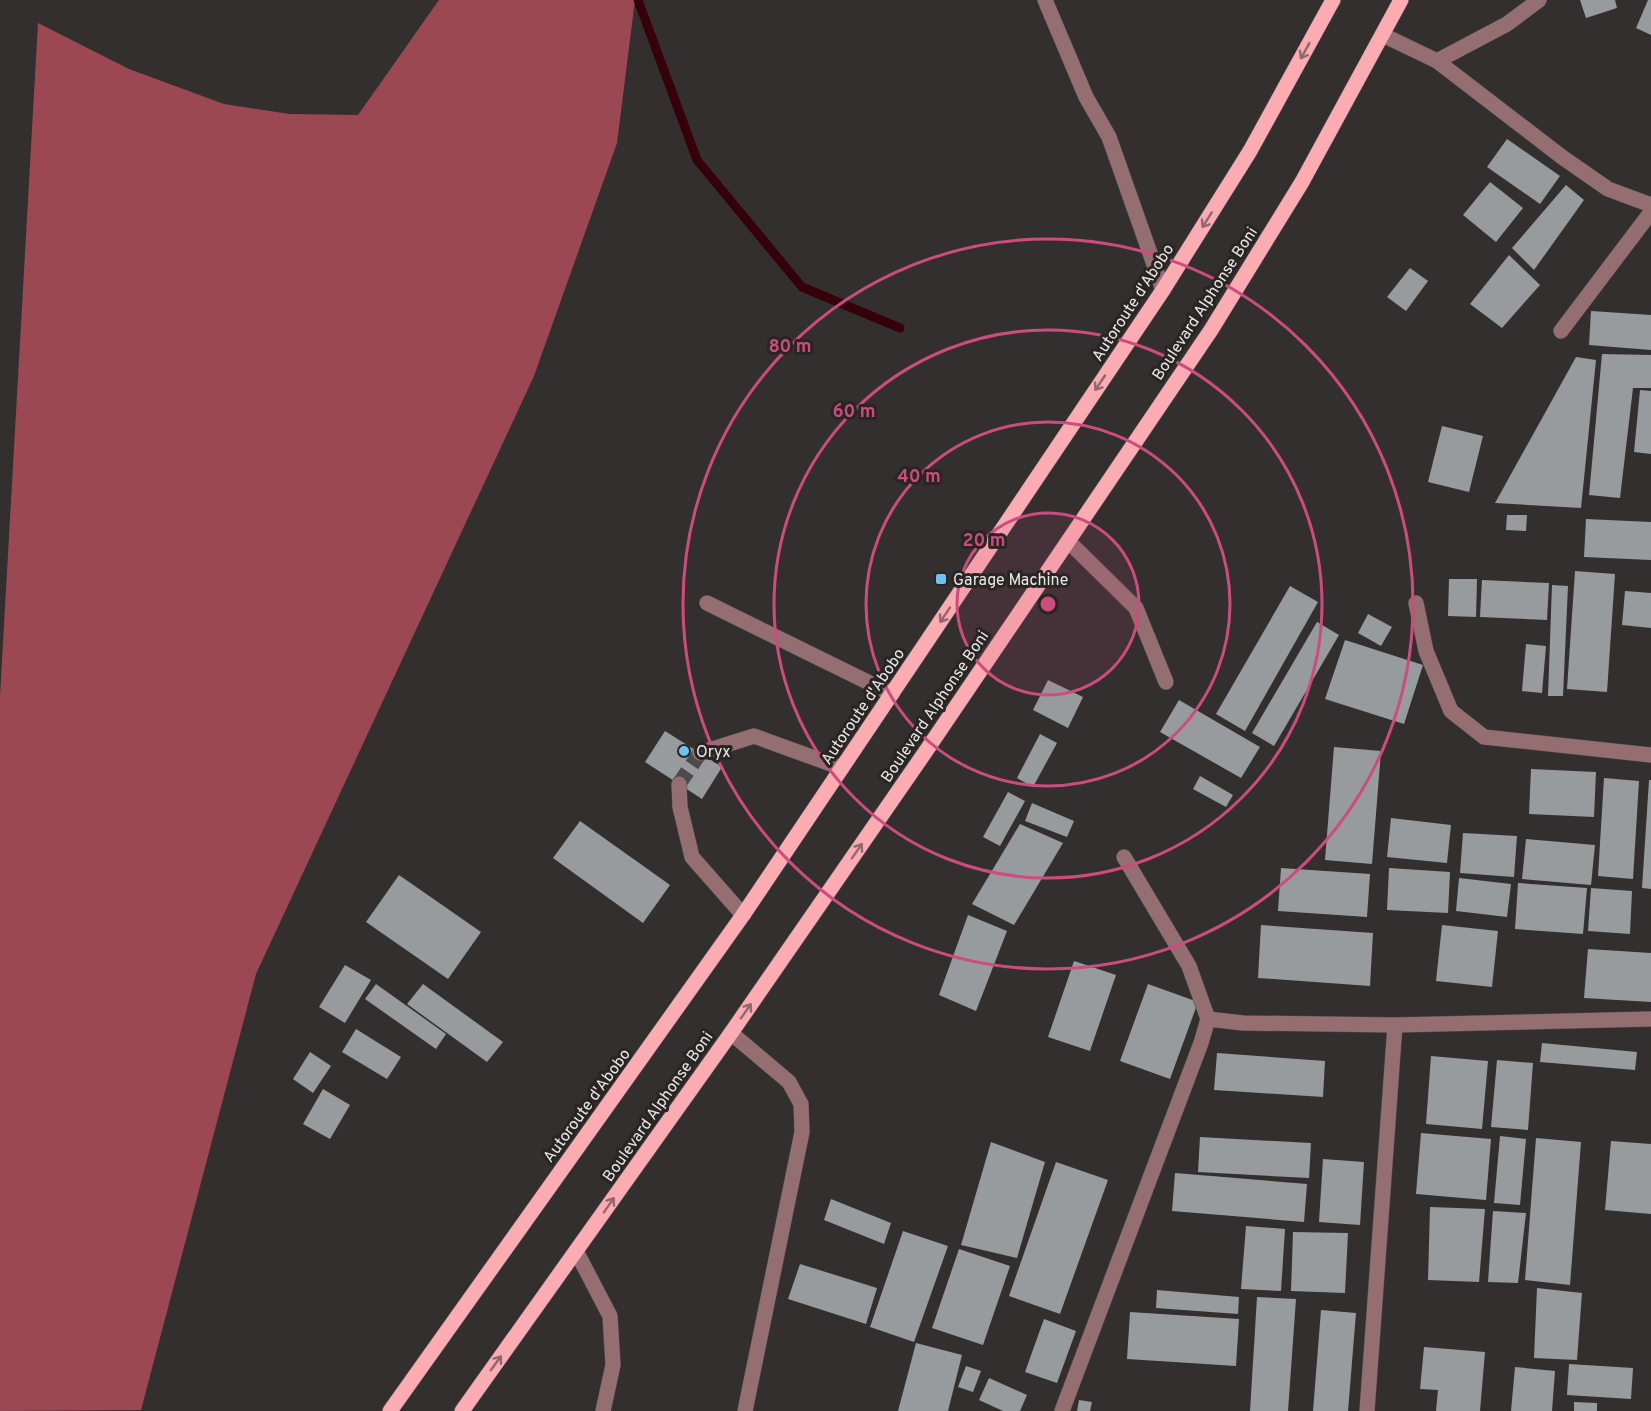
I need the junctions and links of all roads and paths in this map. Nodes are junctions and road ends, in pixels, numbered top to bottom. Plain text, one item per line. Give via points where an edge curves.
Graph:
1 (1045, 0) edge
2 (1333, 0) edge
3 (1401, 0) edge
4 (1539, 0) edge
5 (1383, 35) junction
6 (1437, 61) junction
7 (1651, 205) edge
8 (1651, 212) edge
9 (1163, 290) junction
10 (1561, 331) dead end
11 (1068, 541) junction
12 (707, 603) dead end
13 (1416, 603) dead end
14 (1166, 682) dead end
15 (892, 694) junction
16 (700, 753) tunnel mouth
17 (1651, 755) edge
18 (842, 768) junction
19 (680, 784) tunnel mouth
20 (1124, 857) dead end
21 (743, 915) junction
22 (1209, 1018) junction
23 (1651, 1019) edge
24 (1395, 1025) junction
25 (731, 1033) junction
26 (576, 1251) junction
27 (390, 1411) edge
28 (462, 1411) edge
29 (603, 1411) edge
30 (745, 1411) edge
31 (1062, 1411) edge
32 (1366, 1411) edge

1 - 9 street via 1086,97 1110,137
2 -> 9 main road, Autoroute d'Abobo via 1250,151
3 - 5 main road, Boulevard Alphonse Boni
4 - 6 street via 1507,24
5 - 6 street
5 - 11 main road, Boulevard Alphonse Boni via 1302,182 1211,330
6 - 7 street via 1608,189
8 - 10 street
9 -> 15 main road, Autoroute d'Abobo
11 - 14 street via 1136,608
25 -> 11 main road, Boulevard Alphonse Boni
12 - 15 street
13 - 17 street via 1426,651 1451,711 1484,737
15 - 18 main road, Autoroute d'Abobo
16 - 18 street via 754,736
18 - 21 main road, Autoroute d'Abobo
19 - 21 street via 680,807 692,857
20 - 22 street via 1189,966
21 - 27 main road, Autoroute d'Abobo
22 - 24 street via 1243,1023
22 - 31 street
23 - 24 street
24 - 32 street
26 -> 25 main road, Boulevard Alphonse Boni
25 - 30 street via 789,1082 801,1104 802,1132
28 -> 26 main road, Boulevard Alphonse Boni
26 - 29 street via 610,1316 613,1365

